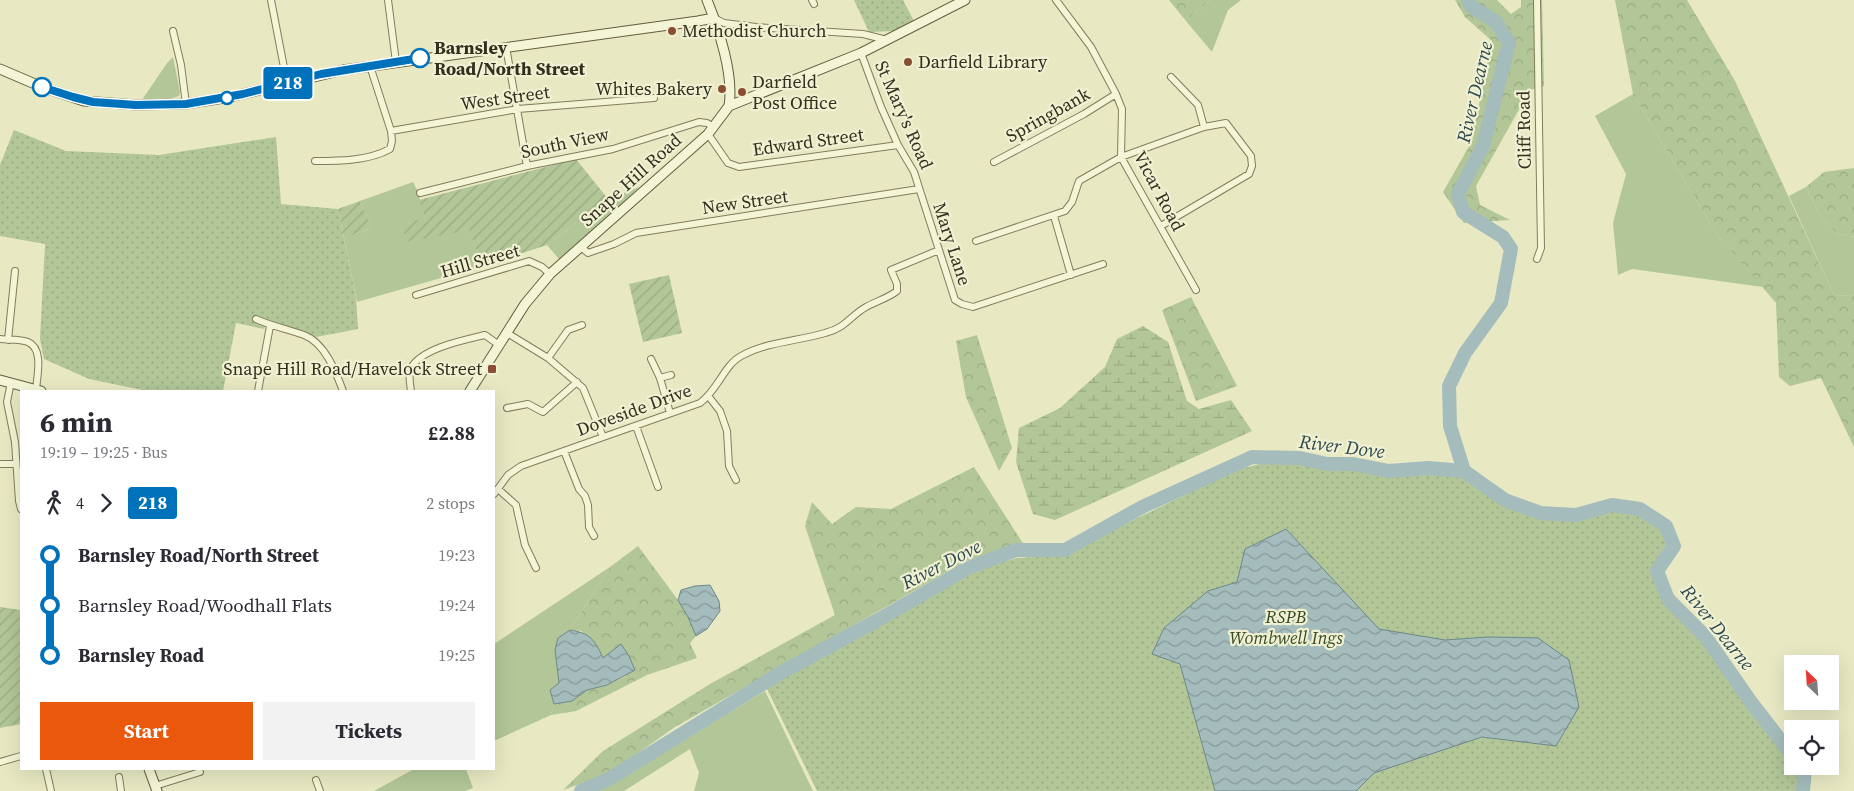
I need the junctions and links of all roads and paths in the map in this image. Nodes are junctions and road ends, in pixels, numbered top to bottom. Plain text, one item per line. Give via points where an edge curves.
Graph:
1 (270, 0) edge
2 (388, 0) edge
3 (707, 0) edge
4 (966, 0) edge
5 (1056, 0) edge
6 (1537, 0) edge
7 (714, 18) junction
8 (172, 31) dead end
9 (887, 40) junction
10 (506, 47) junction
11 (861, 53) junction
12 (396, 62) junction
13 (370, 66) junction
14 (0, 69) edge
15 (1171, 78) dead end
16 (287, 83) junction
17 (1116, 94) junction
18 (654, 98) dead end
19 (186, 104) junction
20 (729, 106) junction
21 (518, 109) junction
22 (1204, 127) junction
23 (711, 130) junction
24 (391, 131) junction
25 (898, 145) junction
26 (1121, 157) junction
27 (315, 161) dead end
28 (994, 162) dead end
29 (527, 166) junction
30 (919, 189) junction
31 (420, 193) dead end
32 (1054, 216) junction
33 (1161, 226) junction
34 (976, 242) dead end
35 (581, 246) junction
36 (939, 250) junction
37 (1537, 259) dead end
38 (1103, 264) dead end
39 (15, 271) dead end
40 (550, 274) junction
41 (1071, 275) junction
42 (1196, 290) dead end
43 (416, 295) dead end
44 (256, 319) dead end
45 (582, 324) dead end
46 (270, 326) junction
47 (507, 333) junction
48 (0, 339) edge
49 (8, 340) junction
50 (498, 345) junction
51 (548, 358) junction
52 (651, 359) dead end
53 (671, 375) dead end
54 (660, 378) junction
55 (0, 380) edge
56 (11, 382) junction
57 (577, 382) junction
58 (39, 390) edge
59 (258, 390) edge
60 (343, 390) edge
61 (411, 390) edge
62 (471, 390) edge
63 (709, 396) junction
64 (507, 408) dead end
65 (670, 413) junction
66 (636, 426) junction
67 (603, 437) junction
68 (564, 451) junction
69 (0, 464) edge
70 (16, 464) junction
71 (736, 480) dead end
72 (658, 487) dead end
73 (496, 491) edge
74 (20, 505) edge
75 (594, 536) dead end
76 (536, 568) dead end
77 (20, 756) edge
78 (0, 762) edge
79 (46, 770) edge
80 (149, 770) edge
81 (200, 772) dead end
82 (119, 777) dead end
83 (316, 780) dead end
84 (156, 788) edge
85 (51, 791) edge
86 (121, 791) edge
87 (320, 791) edge

1 - 16 street
2 - 12 street
3 - 7 street
4 - 9 street
5 - 17 street, Vicar Road via 1091,47
6 - 37 street, Cliff Road via 1541,248
7 - 9 street via 724,23 863,34
7 - 10 street
7 - 20 street via 723,44
8 - 19 street
9 - 11 street
10 - 12 street
10 - 21 street
11 - 20 street
11 - 25 street, St Mary's Road
12 - 13 street
13 - 16 street
13 - 24 street
14 - 19 street via 84,101
15 - 22 street via 1198,105
16 - 19 street
17 - 26 street, Vicar Road via 1122,110
17 - 28 street, Springbank
18 - 21 street, West Street
20 - 23 street, Snape Hill Road
21 - 24 street, West Street
21 - 29 street
22 - 26 street
22 - 33 street via 1226,123 1250,156 1252,166 1249,174
23 - 25 street, Edward Street via 728,163 739,167
23 - 29 street, South View via 707,123 699,122 613,149
23 - 35 street, Snape Hill Road
24 - 27 street via 390,149 379,155
25 - 30 street, St Mary's Road via 914,172
26 - 32 street via 1079,181 1072,202 1065,211
26 - 33 street, Vicar Road
29 - 31 street, South View
30 - 35 street, New Street via 636,233 588,253
30 - 36 street, Mary Lane
32 - 34 street
32 - 41 street
33 - 42 street, Vicar Road
35 - 40 street, Snape Hill Road
36 - 41 street, Mary Lane via 954,300 973,307
36 - 63 street, Doveside Drive via 890,270 897,291 858,312 845,326 741,355 731,363
38 - 41 street
39 - 49 street
40 - 43 street, Hill Street via 529,261
40 - 47 street, Snape Hill Road via 525,304
44 - 46 street
45 - 51 street via 568,330
46 - 59 street
46 - 60 street via 306,336 333,366
47 - 50 street, Snape Hill Road
47 - 51 street
48 - 49 street
49 - 58 street via 27,342 36,350
50 - 61 street via 485,335 429,352 415,363 409,374
50 - 62 street, Snape Hill Road
51 - 57 street
52 - 54 street
53 - 54 street
54 - 65 street
55 - 56 street
56 - 58 street
56 - 70 street via 7,402
57 - 64 street via 543,412 528,404
57 - 67 street via 583,388
63 - 65 street, Doveside Drive via 700,403
63 - 71 street via 720,411 727,432 729,466
65 - 66 street, Doveside Drive
66 - 67 street, Doveside Drive
66 - 72 street
67 - 68 street, Doveside Drive
68 - 73 street, Doveside Drive via 513,470
68 - 75 street via 585,496 589,527
69 - 70 street
70 - 74 street
73 - 76 street via 516,505 525,545
77 - 78 street
79 - 85 street
80 - 84 street
81 - 84 street
82 - 86 street
83 - 87 street

